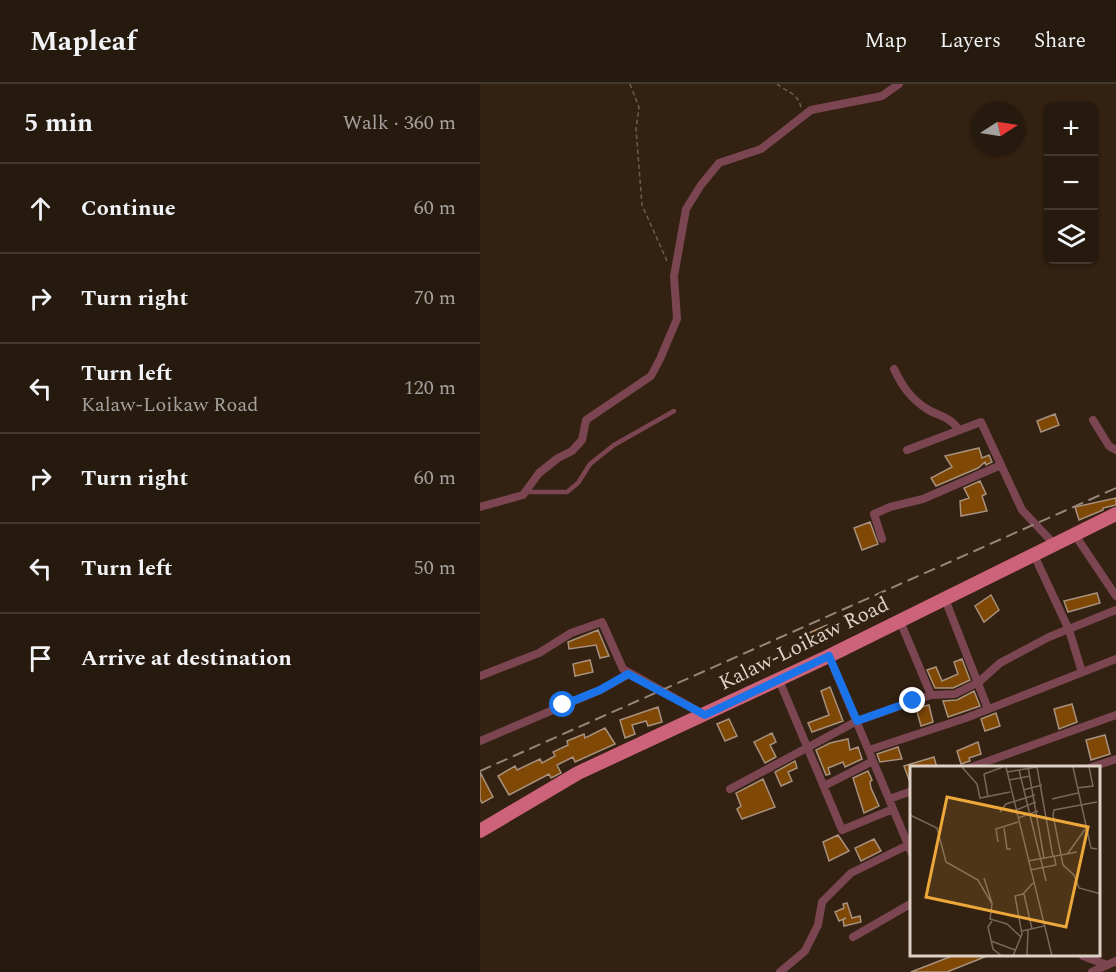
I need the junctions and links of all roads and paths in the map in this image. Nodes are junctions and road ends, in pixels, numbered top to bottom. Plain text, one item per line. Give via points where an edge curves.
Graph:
1 (630, 84) edge
2 (777, 84) edge
3 (899, 84) edge
4 (802, 118) junction
5 (674, 276) junction
6 (894, 369) dead end
7 (674, 411) dead end
8 (1094, 420) dead end
9 (958, 429) junction
10 (907, 450) dead end
11 (1116, 450) edge
12 (1001, 465) junction
13 (526, 492) junction
14 (480, 507) edge
15 (1116, 514) edge
16 (1075, 535) junction
17 (882, 539) dead end
18 (1055, 545) junction
19 (1034, 555) junction
20 (1116, 596) edge
21 (945, 599) junction
22 (1116, 610) edge
23 (900, 621) junction
24 (1069, 630) junction
25 (829, 656) junction
26 (1116, 659) edge
27 (1082, 672) junction
28 (628, 674) junction
29 (480, 676) edge
30 (779, 680) junction
31 (979, 682) junction
32 (930, 695) junction
33 (988, 709) junction
34 (705, 715) junction
35 (1116, 715) edge
36 (857, 721) junction
37 (480, 741) edge
38 (808, 747) junction
39 (869, 750) junction
40 (1116, 759) edge
41 (873, 761) junction
42 (975, 766) edge
43 (1095, 766) edge
44 (824, 786) junction
45 (730, 789) dead end
46 (910, 792) edge
47 (889, 799) junction
48 (893, 809) junction
49 (480, 831) edge
50 (910, 844) edge
51 (910, 904) edge
52 (853, 937) dead end
53 (1087, 957) edge
54 (1112, 963) edge
55 (780, 972) edge
56 (1092, 972) edge

1 - 5 path via 639,107 636,129 642,205
2 - 4 path via 800,100
3 - 4 street via 882,96 811,110
4 - 5 street via 761,149 719,163 701,185 686,209
5 - 13 street via 677,319 651,376 586,420 582,440 539,473
6 - 9 street via 905,391 926,409 954,422
7 - 13 lane via 614,445 590,464 567,492
8 - 11 street via 1109,446
9 - 10 street
9 - 12 street via 981,422
12 - 17 street via 923,499 874,514
12 - 18 street via 1022,510
13 - 14 street
15 - 16 main road, Kalaw-Loikaw Road
16 - 18 main road, Kalaw-Loikaw Road
16 - 20 street
18 - 19 main road, Kalaw-Loikaw Road
19 - 21 main road, Kalaw-Loikaw Road
19 - 24 street
21 - 23 main road, Kalaw-Loikaw Road
21 - 31 street
22 - 24 street
23 - 25 main road, Kalaw-Loikaw Road
23 - 32 street
24 - 27 street
24 - 31 street via 1000,663
25 - 30 main road, Kalaw-Loikaw Road
25 - 36 street
26 - 27 street
27 - 33 street
28 - 29 street via 620,664 605,624 600,621 539,653
28 - 34 street
28 - 37 street via 600,690
30 - 34 main road, Kalaw-Loikaw Road
30 - 38 street
31 - 32 street via 954,694
31 - 33 street
32 - 36 street
33 - 39 street
34 - 49 main road, Kalaw-Loikaw Road via 578,773
35 - 42 street
36 - 38 street
36 - 39 street
38 - 44 street
38 - 45 street
39 - 41 street
40 - 43 street
41 - 44 street
41 - 47 street
44 - 48 street via 842,830
46 - 47 street
47 - 48 street
48 - 50 street
50 - 55 street via 851,873 822,902 818,925 805,951
51 - 52 street
53 - 54 street
54 - 56 street

